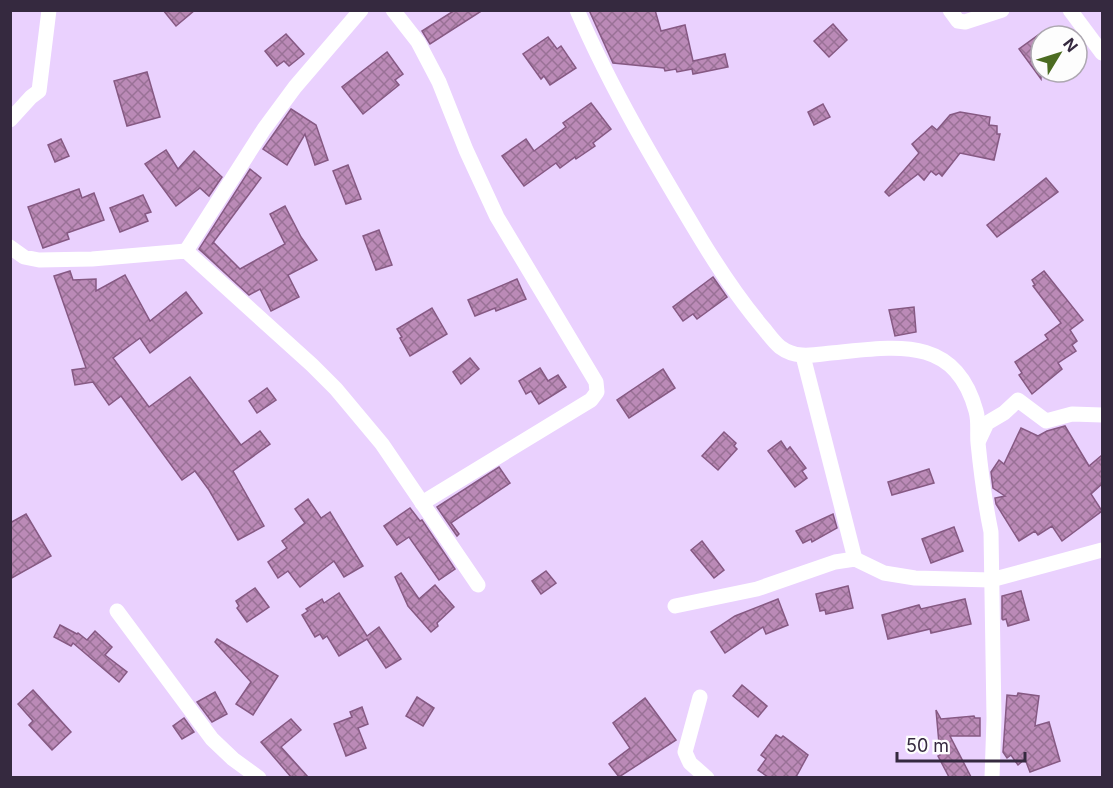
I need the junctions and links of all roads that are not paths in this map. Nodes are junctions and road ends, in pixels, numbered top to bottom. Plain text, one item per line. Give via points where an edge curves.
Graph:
1 (49, 10) edge
2 (361, 10) edge
3 (393, 10) edge
4 (577, 10) edge
5 (950, 10) edge
6 (1002, 10) edge
7 (1070, 10) edge
8 (1102, 53) edge
9 (10, 120) edge
10 (10, 247) edge
11 (186, 251) junction
12 (803, 356) junction
13 (1102, 415) edge
14 (978, 443) junction
15 (422, 503) junction
16 (1102, 550) edge
17 (855, 559) junction
18 (992, 580) junction
19 (478, 585) dead end
20 (675, 606) dead end
21 (117, 611) dead end
22 (700, 697) dead end
23 (259, 777) edge
24 (707, 777) edge
25 (992, 777) edge

1 - 9 street via 39,92
2 - 11 street via 264,129
3 - 15 street via 418,42 440,82 497,217 597,388 594,397 582,406
4 - 12 street via 625,109 733,289 777,345 788,353
5 - 6 street via 958,21 965,22
7 - 8 street
10 - 11 street via 24,257 39,260
11 - 15 street via 336,389 382,444
12 - 14 street via 910,348 938,357 958,372 965,385 976,412
12 - 17 street
13 - 14 street via 1072,414 1046,421 1018,400 987,423
14 - 18 street via 991,532
15 - 19 street
16 - 18 street
17 - 18 street via 884,573 915,578
17 - 20 street via 757,589
18 - 25 street
21 - 23 street via 212,739
22 - 24 street via 685,752 690,763

